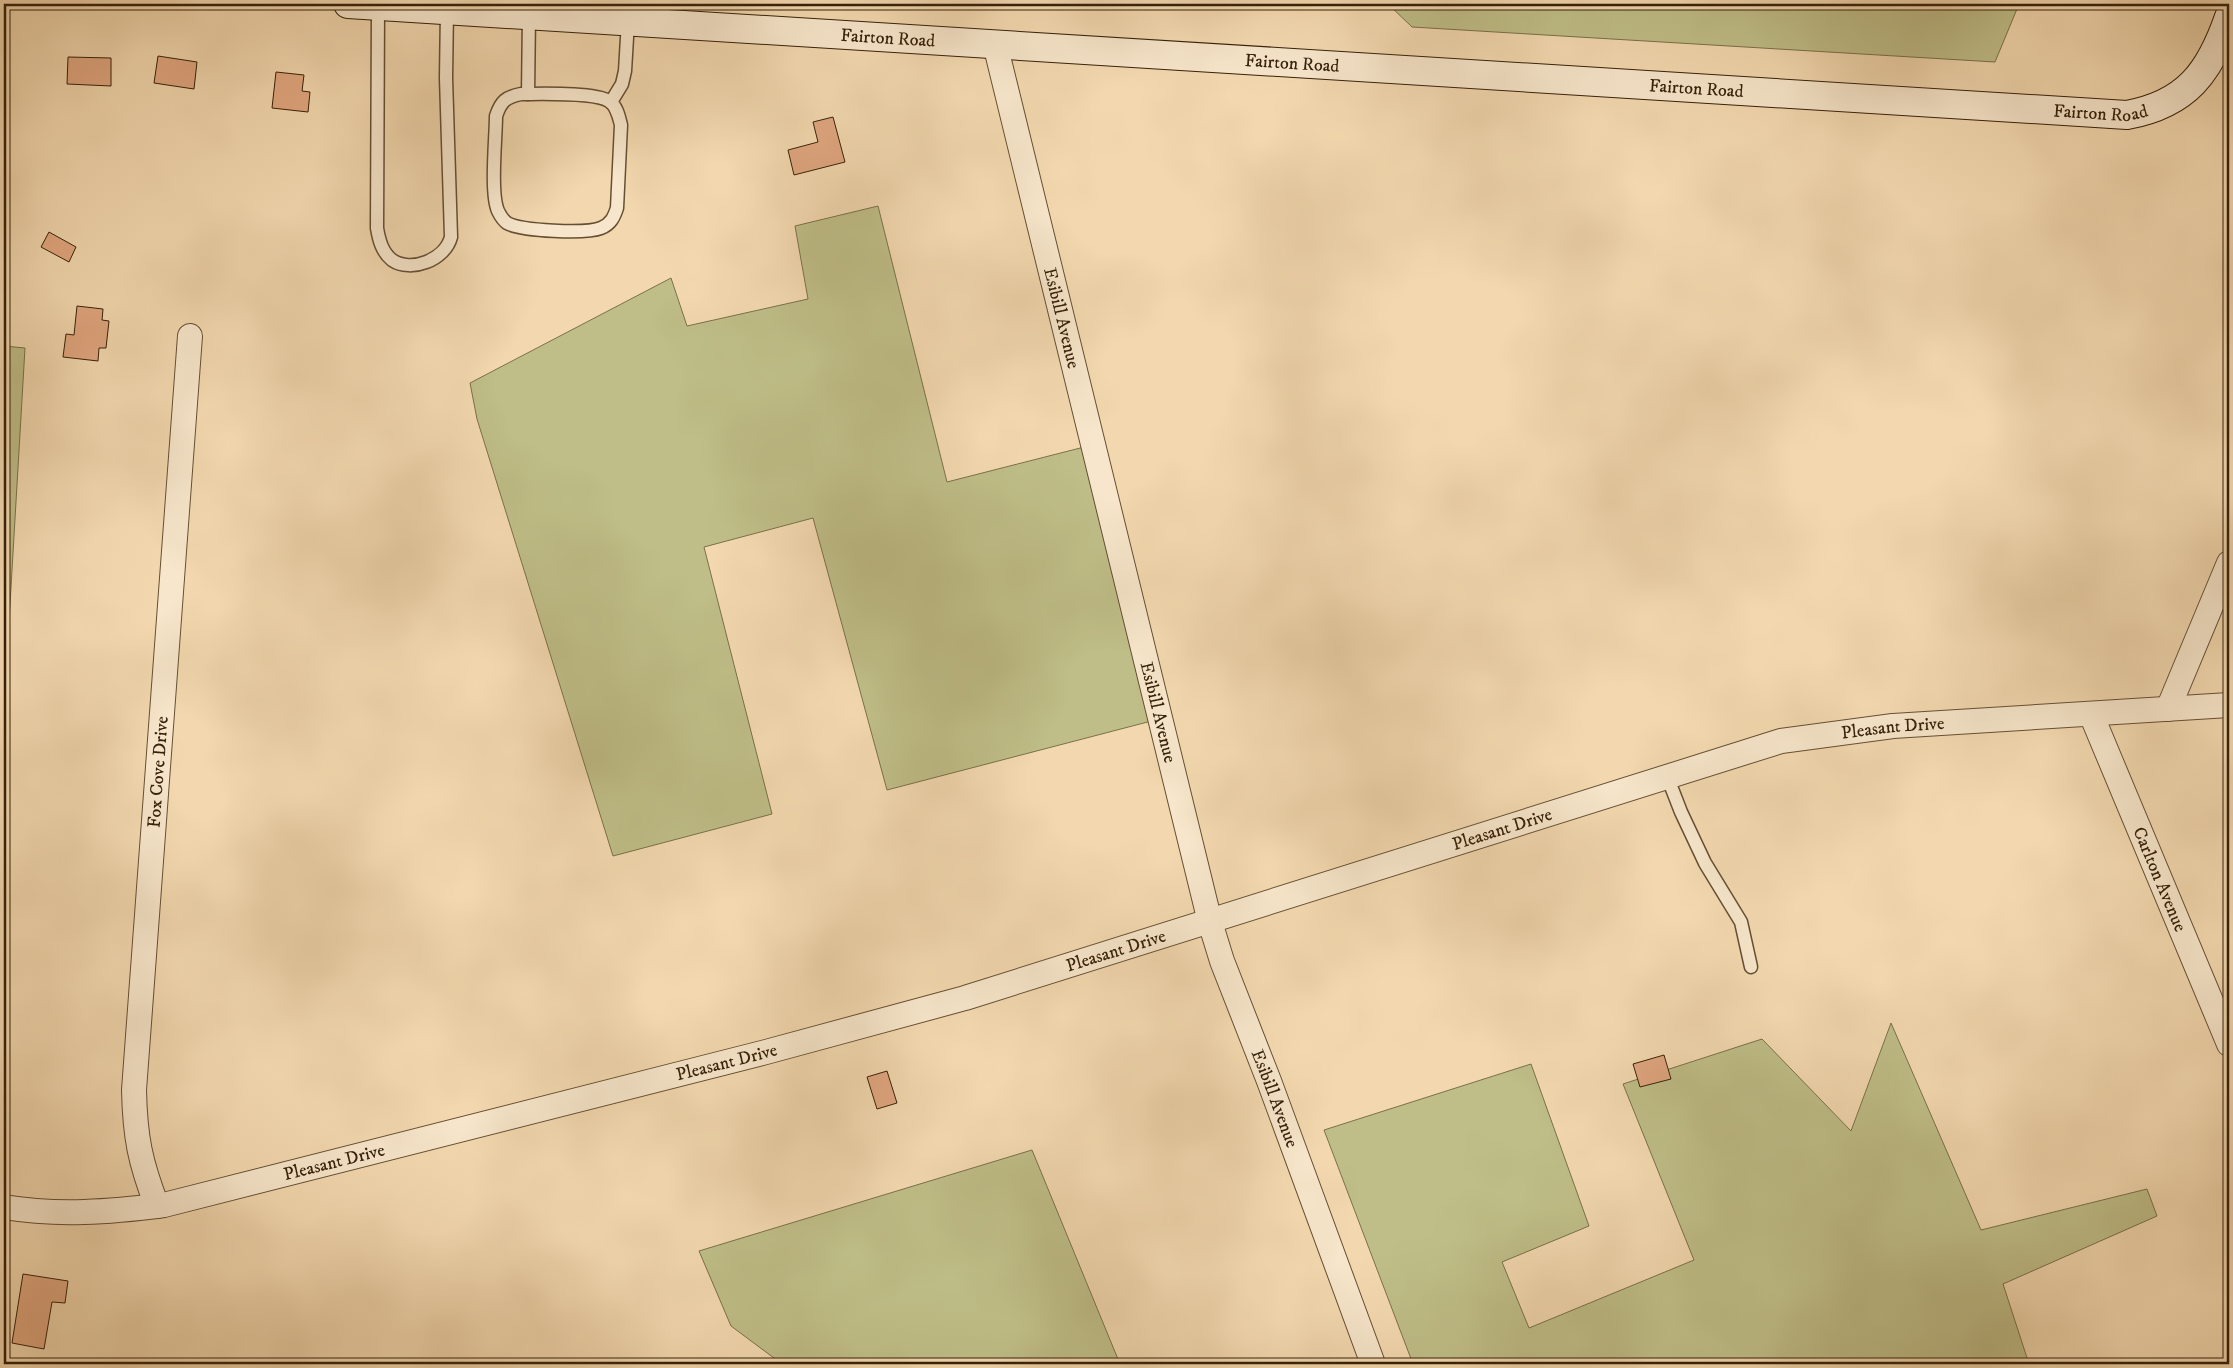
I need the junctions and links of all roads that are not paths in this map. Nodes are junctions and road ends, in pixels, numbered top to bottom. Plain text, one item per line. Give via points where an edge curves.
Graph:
1 (348, 4) edge
2 (378, 6) junction
3 (447, 9) junction
4 (529, 15) junction
5 (2229, 17) edge
6 (628, 21) junction
7 (995, 44) junction
8 (2221, 59) edge
9 (528, 94) junction
10 (611, 102) junction
11 (190, 336) dead end
12 (2229, 563) edge
13 (2229, 705) edge
14 (2168, 709) junction
15 (2090, 714) junction
16 (1667, 776) junction
17 (1210, 922) junction
18 (1751, 967) dead end
19 (2229, 1043) edge
20 (157, 1206) junction
21 (4, 1207) edge
22 (1373, 1364) edge

1 - 2 main road, Fairton Road
2 - 3 main road, Fairton Road
2 - 3 lane via 377,228 383,249 402,264 432,261 443,254 451,237
3 - 4 main road, Fairton Road
4 - 6 main road, Fairton Road
4 - 9 lane
5 - 8 main road, Fairton Road
6 - 7 main road, Fairton Road
6 - 10 lane via 625,71 622,84
7 - 8 main road, Fairton Road via 2127,115 2160,107 2177,98
7 - 17 street, Esibill Avenue
9 - 10 lane via 597,96
9 - 10 lane via 509,96 500,104 496,116 495,195 498,210 506,222 520,228 585,230 601,228 612,220 617,208 621,125
11 - 20 street, Fox Cove Drive via 134,1090 134,1119 142,1168
12 - 14 street
13 - 14 street, Pleasant Drive
14 - 15 street, Pleasant Drive
15 - 16 street, Pleasant Drive via 1893,726 1819,734 1781,741
15 - 19 street, Carlton Avenue
16 - 17 street, Pleasant Drive
16 - 18 lane via 1705,863 1741,922
17 - 20 street, Pleasant Drive via 965,998 775,1050
17 - 22 street, Esibill Avenue
20 - 21 street, Pleasant Drive via 76,1214

